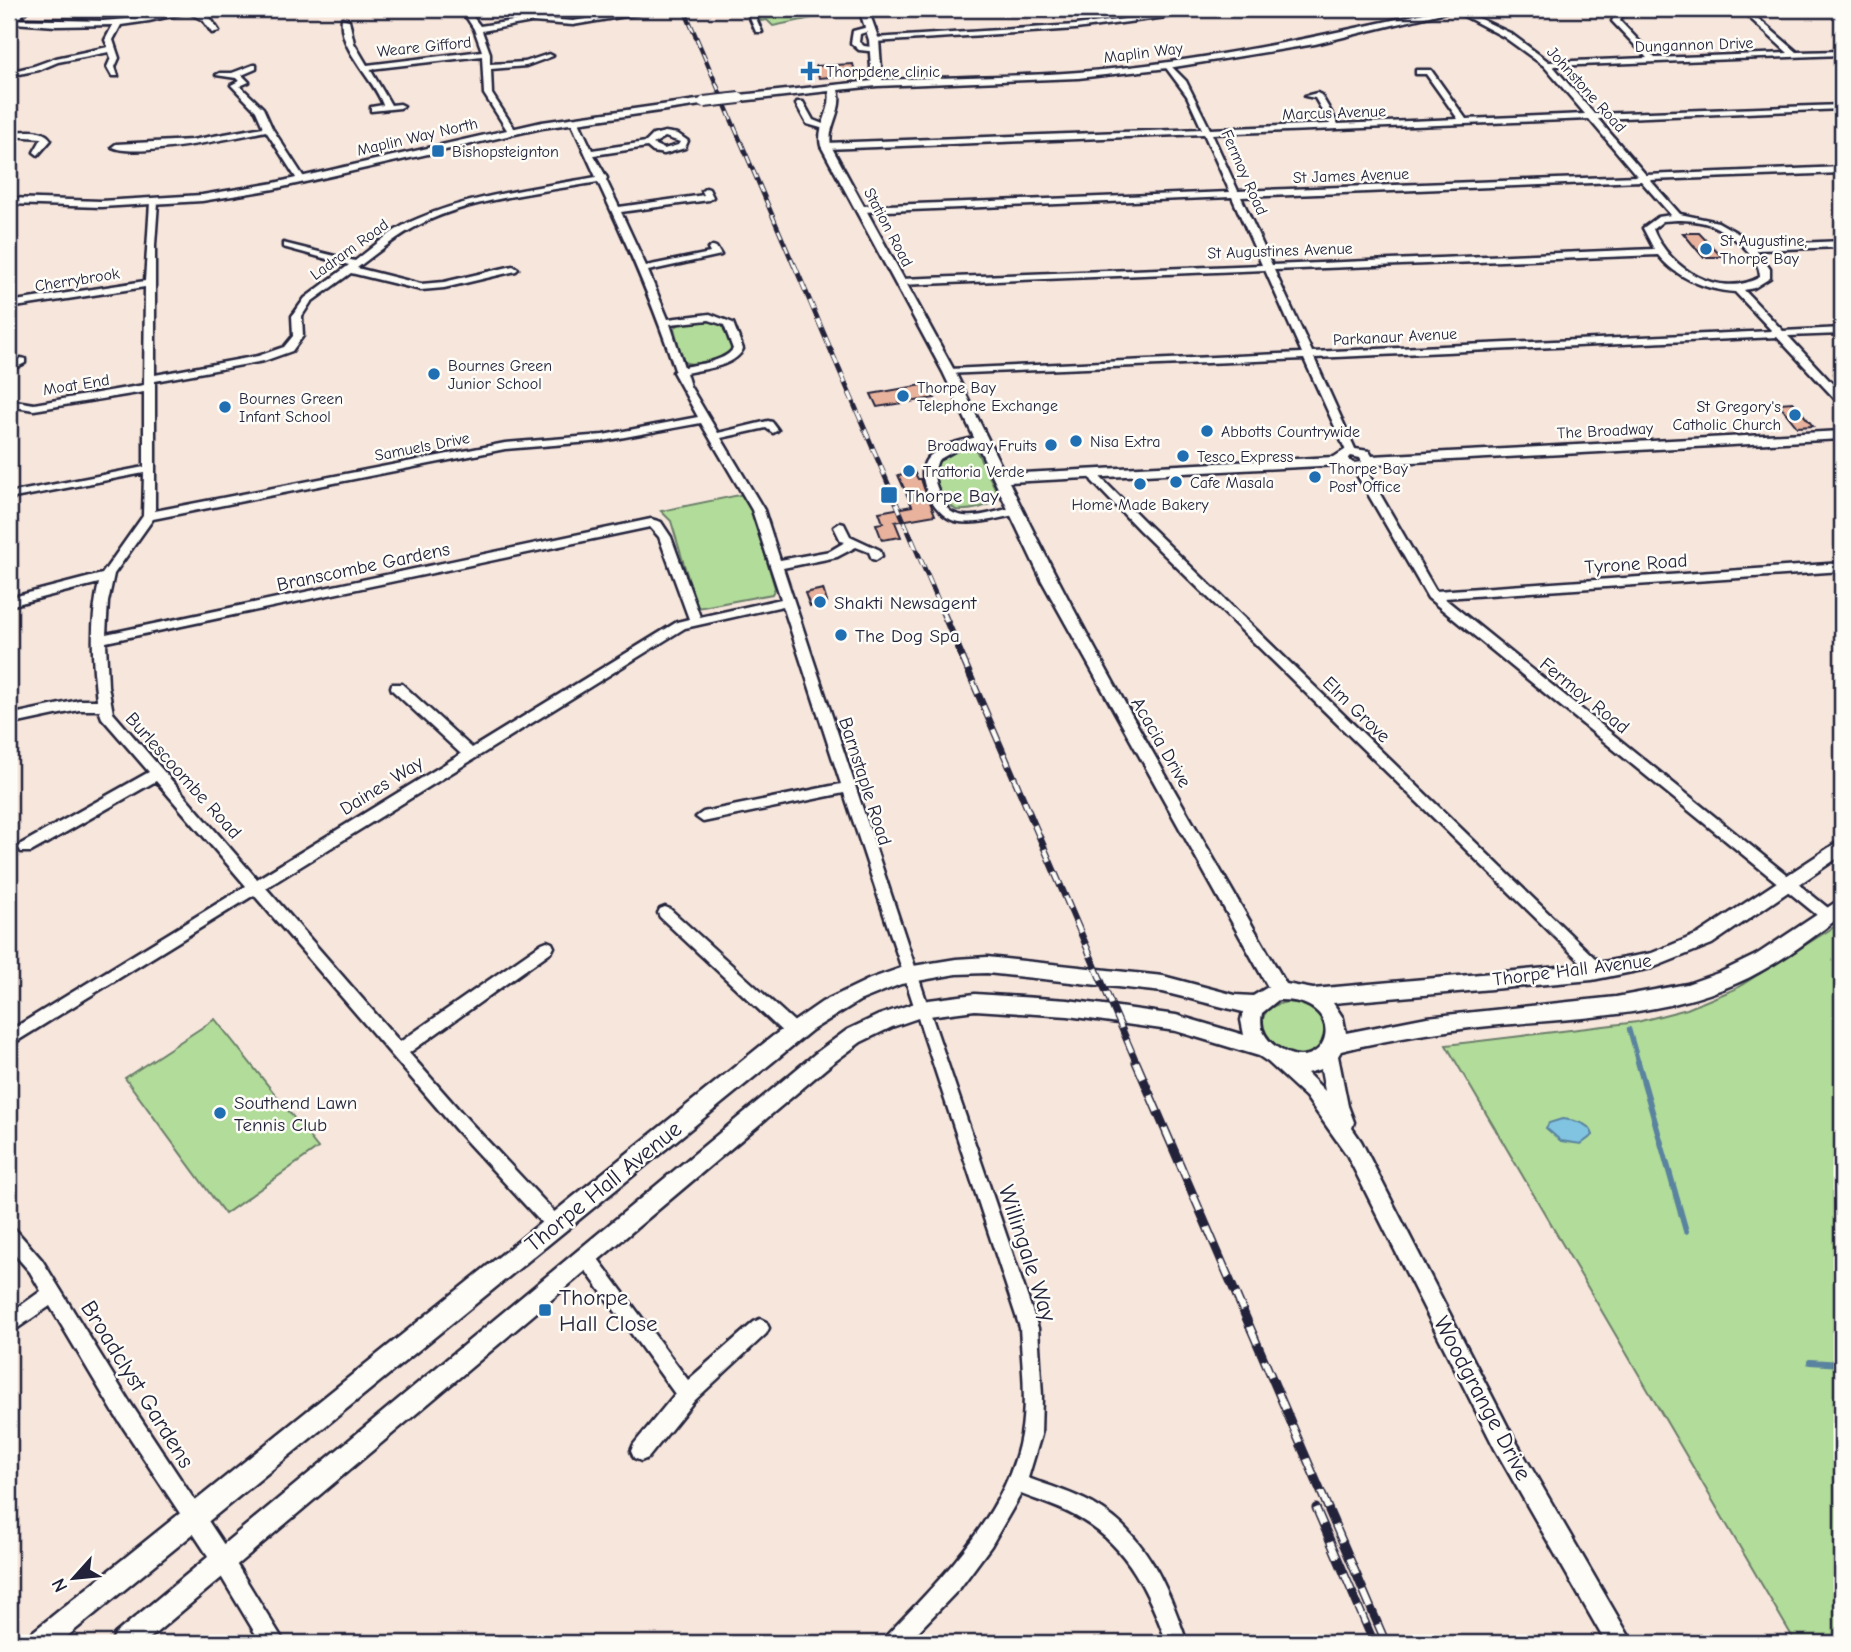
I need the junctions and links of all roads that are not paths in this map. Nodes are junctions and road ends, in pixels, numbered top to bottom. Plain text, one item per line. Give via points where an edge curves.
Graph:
1 (25, 9) edge
2 (190, 9) edge
3 (464, 9) edge
4 (749, 9) edge
5 (863, 9) edge
6 (1222, 9) edge
7 (1453, 9) edge
8 (1633, 9) edge
9 (1743, 9) edge
10 (656, 10) edge
11 (345, 20) dead end
12 (10, 22) edge
13 (119, 22) junction
14 (760, 25) dead end
15 (478, 29) junction
16 (871, 29) junction
17 (215, 31) dead end
18 (874, 45) junction
19 (111, 49) junction
20 (486, 53) junction
21 (1842, 53) edge
22 (1795, 55) junction
23 (549, 56) dead end
24 (1653, 60) junction
25 (1546, 64) junction
26 (1168, 65) junction
27 (366, 66) junction
28 (253, 67) dead end
29 (486, 67) junction
30 (1438, 71) dead end
31 (126, 72) dead end
32 (9, 74) edge
33 (115, 74) junction
34 (220, 75) dead end
35 (104, 76) dead end
36 (235, 80) junction
37 (877, 83) junction
38 (833, 88) junction
39 (1327, 95) dead end
40 (800, 104) dead end
41 (400, 106) dead end
42 (388, 107) junction
43 (1842, 107) edge
44 (374, 109) dead end
45 (1591, 116) junction
46 (574, 120) junction
47 (1463, 121) junction
48 (1335, 126) junction
49 (268, 128) junction
50 (825, 128) junction
51 (512, 131) junction
52 (1207, 131) junction
53 (9, 134) edge
54 (649, 144) dead end
55 (826, 146) junction
56 (116, 147) dead end
57 (38, 152) dead end
58 (590, 153) junction
59 (1842, 170) edge
60 (603, 178) junction
61 (301, 179) junction
62 (1645, 179) junction
63 (1235, 194) junction
64 (709, 197) dead end
65 (9, 201) edge
66 (155, 202) junction
67 (862, 209) junction
68 (617, 210) junction
69 (1677, 217) junction
70 (1842, 244) edge
71 (286, 245) dead end
72 (1750, 248) junction
73 (1660, 251) junction
74 (716, 255) dead end
75 (351, 266) junction
76 (1268, 266) junction
77 (513, 269) dead end
78 (643, 269) junction
79 (900, 282) junction
80 (151, 283) junction
81 (1736, 287) junction
82 (9, 305) edge
83 (664, 322) junction
84 (1842, 331) edge
85 (1779, 334) junction
86 (932, 340) joint
87 (1307, 355) junction
88 (21, 361) dead end
89 (9, 368) edge
90 (678, 372) junction
91 (949, 372) junction
92 (148, 384) junction
93 (1842, 400) edge
94 (9, 403) edge
95 (703, 419) junction
96 (769, 424) dead end
97 (1842, 435) edge
98 (714, 437) junction
99 (982, 439) junction
100 (1346, 456) junction
101 (1364, 464) junction
102 (149, 469) junction
103 (1094, 473) junction
104 (1001, 478) junction
105 (9, 496) edge
106 (1015, 511) junction
107 (149, 516) junction
108 (840, 527) dead end
109 (855, 542) junction
110 (876, 556) dead end
111 (776, 565) junction
112 (1842, 567) edge
113 (106, 578) junction
114 (1432, 594) junction
115 (789, 601) junction
116 (9, 602) edge
117 (695, 620) junction
118 (101, 639) junction
119 (397, 687) dead end
120 (103, 705) junction
121 (9, 720) edge
122 (469, 753) junction
123 (157, 774) junction
124 (849, 787) junction
125 (703, 817) dead end
126 (1842, 846) edge
127 (26, 848) dead end
128 (256, 884) junction
129 (1786, 884) junction
130 (1835, 910) edge
131 (665, 913) dead end
132 (547, 947) dead end
133 (1597, 969) junction
134 (911, 973) junction
135 (1280, 991) junction
136 (1312, 997) junction
137 (1256, 1004) junction
138 (921, 1009) junction
139 (794, 1032) junction
140 (9, 1039) edge
141 (1332, 1049) junction
142 (398, 1052) junction
143 (1270, 1053) junction
144 (1354, 1148) junction
145 (555, 1225) junction
146 (9, 1235) edge
147 (587, 1258) junction
148 (52, 1294) junction
149 (9, 1325) edge
150 (760, 1328) dead end
151 (687, 1394) junction
152 (641, 1451) dead end
153 (1017, 1483) junction
154 (194, 1517) junction
155 (223, 1560) junction
156 (39, 1643) edge
157 (124, 1643) edge
158 (275, 1643) edge
159 (893, 1643) edge
160 (1177, 1643) edge
161 (1620, 1643) edge

1 - 12 street
2 - 13 street
2 - 17 street via 206,18
3 - 15 street
4 - 14 street
5 - 16 street
6 - 18 street
7 - 25 street, Johnstone Road via 1507,35
7 - 26 street, Maplin Way via 1315,41
8 - 24 street via 1616,21
9 - 22 street
10 - 15 street via 573,23 532,20
11 - 27 street, Weare Gifford via 345,35
12 - 13 street
13 - 19 street via 110,36
15 - 20 street
16 - 18 street
16 - 18 street via 856,33 855,43
18 - 37 street
19 - 32 street
19 - 33 street
20 - 27 street, Weare Gifford
20 - 29 street
21 - 22 street, Dungannon Drive
22 - 24 street, Dungannon Drive
23 - 29 street via 526,64
24 - 25 street, Dungannon Drive
25 - 45 street, Johnstone Road
26 - 37 street, Maplin Way via 1077,75
26 - 52 street, Fermoy Road via 1187,89
27 - 42 street, Weare Gifford
28 - 36 street
29 - 51 street via 488,94
30 - 47 street via 1424,72
31 - 33 street
33 - 35 street
34 - 36 street
36 - 49 street via 260,110
37 - 38 street, Maplin Way
38 - 46 street, Maplin Way North, bridge
38 - 50 street, Station Road via 836,104
39 - 48 street via 1313,96
40 - 50 street via 810,122
41 - 42 street
42 - 44 street
43 - 45 street, Marcus Avenue
45 - 47 street, Marcus Avenue
45 - 62 street, Johnstone Road
46 - 51 street, Maplin Way North
46 - 58 street, Barnstaple Road
47 - 48 street, Marcus Avenue
48 - 52 street, Marcus Avenue
49 - 56 street via 188,145
49 - 61 street
50 - 55 street, Station Road
51 - 61 street, Maplin Way North
52 - 55 street, Marcus Avenue
52 - 63 street, Fermoy Road
53 - 57 street via 46,136
54 - 58 street
55 - 67 street, Station Road
58 - 60 street, Barnstaple Road
59 - 62 street, St James Avenue
60 - 68 street, Barnstaple Road
60 - 75 street, Ladram Road via 452,208 401,231
61 - 66 street, Maplin Way North
62 - 63 street, St James Avenue
62 - 69 street, Johnstone Road
63 - 67 street, St James Avenue
63 - 76 street, Fermoy Road
64 - 68 street
65 - 66 street, Maplin Way North
66 - 80 street
67 - 79 street, Station Road
68 - 78 street, Barnstaple Road
69 - 72 street via 1716,222
69 - 73 street via 1661,219 1648,228
70 - 72 street
71 - 75 street
72 - 81 street via 1765,269 1765,278
73 - 76 street, St Augustines Avenue
73 - 81 street via 1692,279
74 - 78 street
75 - 77 street via 421,287
75 - 92 street, Ladram Road via 302,308 297,316 298,336 288,349
76 - 79 street, St Augustines Avenue
76 - 87 street, Fermoy Road
78 - 83 street, Barnstaple Road
79 - 86 street, Station Road
80 - 82 street, Cherrybrook
80 - 92 street
81 - 85 street
83 - 90 street, Barnstaple Road
83 - 90 street via 723,320 737,349 729,359
84 - 85 street, Parkanaur Avenue
85 - 87 street, Parkanaur Avenue
85 - 93 street
86 - 91 street, Acacia Drive
87 - 91 street, Parkanaur Avenue
87 - 100 street, Fermoy Road
88 - 89 street, Moat End
90 - 95 street, Barnstaple Road
91 - 99 street, Acacia Drive
92 - 94 street, Moat End via 34,407
92 - 102 street
95 - 98 street, Barnstaple Road
95 - 107 street, Samuels Drive via 624,435 505,446
96 - 98 street
97 - 101 street, The Broadway
98 - 111 street, Barnstaple Road via 755,503
99 - 104 street, Acacia Drive
99 - 106 street via 933,458 929,485 948,515
100 - 101 street via 1349,466
100 - 103 street
101 - 114 street, Fermoy Road
102 - 105 street
102 - 107 street
103 - 104 street
103 - 133 street, Elm Grove via 1143,527
104 - 106 street, Acacia Drive
106 - 135 street, Acacia Drive via 1082,642
107 - 113 street, Burlescoombe Road
108 - 109 street via 845,538
109 - 110 street via 874,550
109 - 111 street via 833,554
111 - 115 street, Barnstaple Road
112 - 114 street, Tyrone Road
113 - 116 street
113 - 118 street, Burlescoombe Road
114 - 129 street, Fermoy Road
115 - 117 street, Daines Way
115 - 124 street, Barnstaple Road
117 - 118 street, Branscombe Gardens via 662,529 651,523
117 - 122 street, Daines Way
118 - 120 street, Burlescoombe Road
119 - 122 street
120 - 121 street via 79,705
120 - 123 street, Burlescoombe Road via 114,726
122 - 128 street, Daines Way
123 - 127 street
123 - 128 street, Burlescoombe Road
124 - 125 street
124 - 134 street, Barnstaple Road
126 - 129 street, Thorpe Hall Avenue
128 - 140 street, Daines Way
128 - 142 street, Burlescoombe Road
129 - 130 street, Fermoy Road
129 - 133 street, Thorpe Hall Avenue via 1686,950 1647,962
130 - 141 street, Thorpe Hall Avenue via 1759,962 1711,984 1664,997 1630,1005 1394,1030
131 - 139 street
132 - 142 street
133 - 136 street, Thorpe Hall Avenue
134 - 137 street, Thorpe Hall Avenue via 962,965 1006,966 1163,984
134 - 138 street, Barnstaple Road
134 - 139 street, Thorpe Hall Avenue via 850,995
135 - 136 street
135 - 137 street
136 - 141 street via 1335,1020 1338,1034
137 - 143 street via 1251,1024 1254,1037
138 - 143 street via 975,1002 1068,1008 1176,1023
138 - 147 street via 854,1037 823,1059
138 - 153 street, Willingale Way via 1029,1328 1031,1435
139 - 145 street, Thorpe Hall Avenue
141 - 143 street via 1307,1063 1290,1063
141 - 144 street, Woodgrange Drive via 1338,1106
142 - 145 street, Burlescoombe Road
143 - 144 street, Woodgrange Drive via 1313,1091
144 - 161 street, Woodgrange Drive via 1503,1441
145 - 154 street, Thorpe Hall Avenue
146 - 148 street, Broadclyst Gardens via 36,1266
147 - 151 street
147 - 155 street
148 - 149 street
148 - 154 street, Broadclyst Gardens
150 - 151 street
151 - 152 street
153 - 159 street, Willingale Way via 953,1581
153 - 160 street via 1088,1512 1113,1529 1137,1554 1156,1584
154 - 155 street, Broadclyst Gardens
154 - 156 street, Thorpe Hall Avenue
155 - 157 street
155 - 158 street, Broadclyst Gardens

